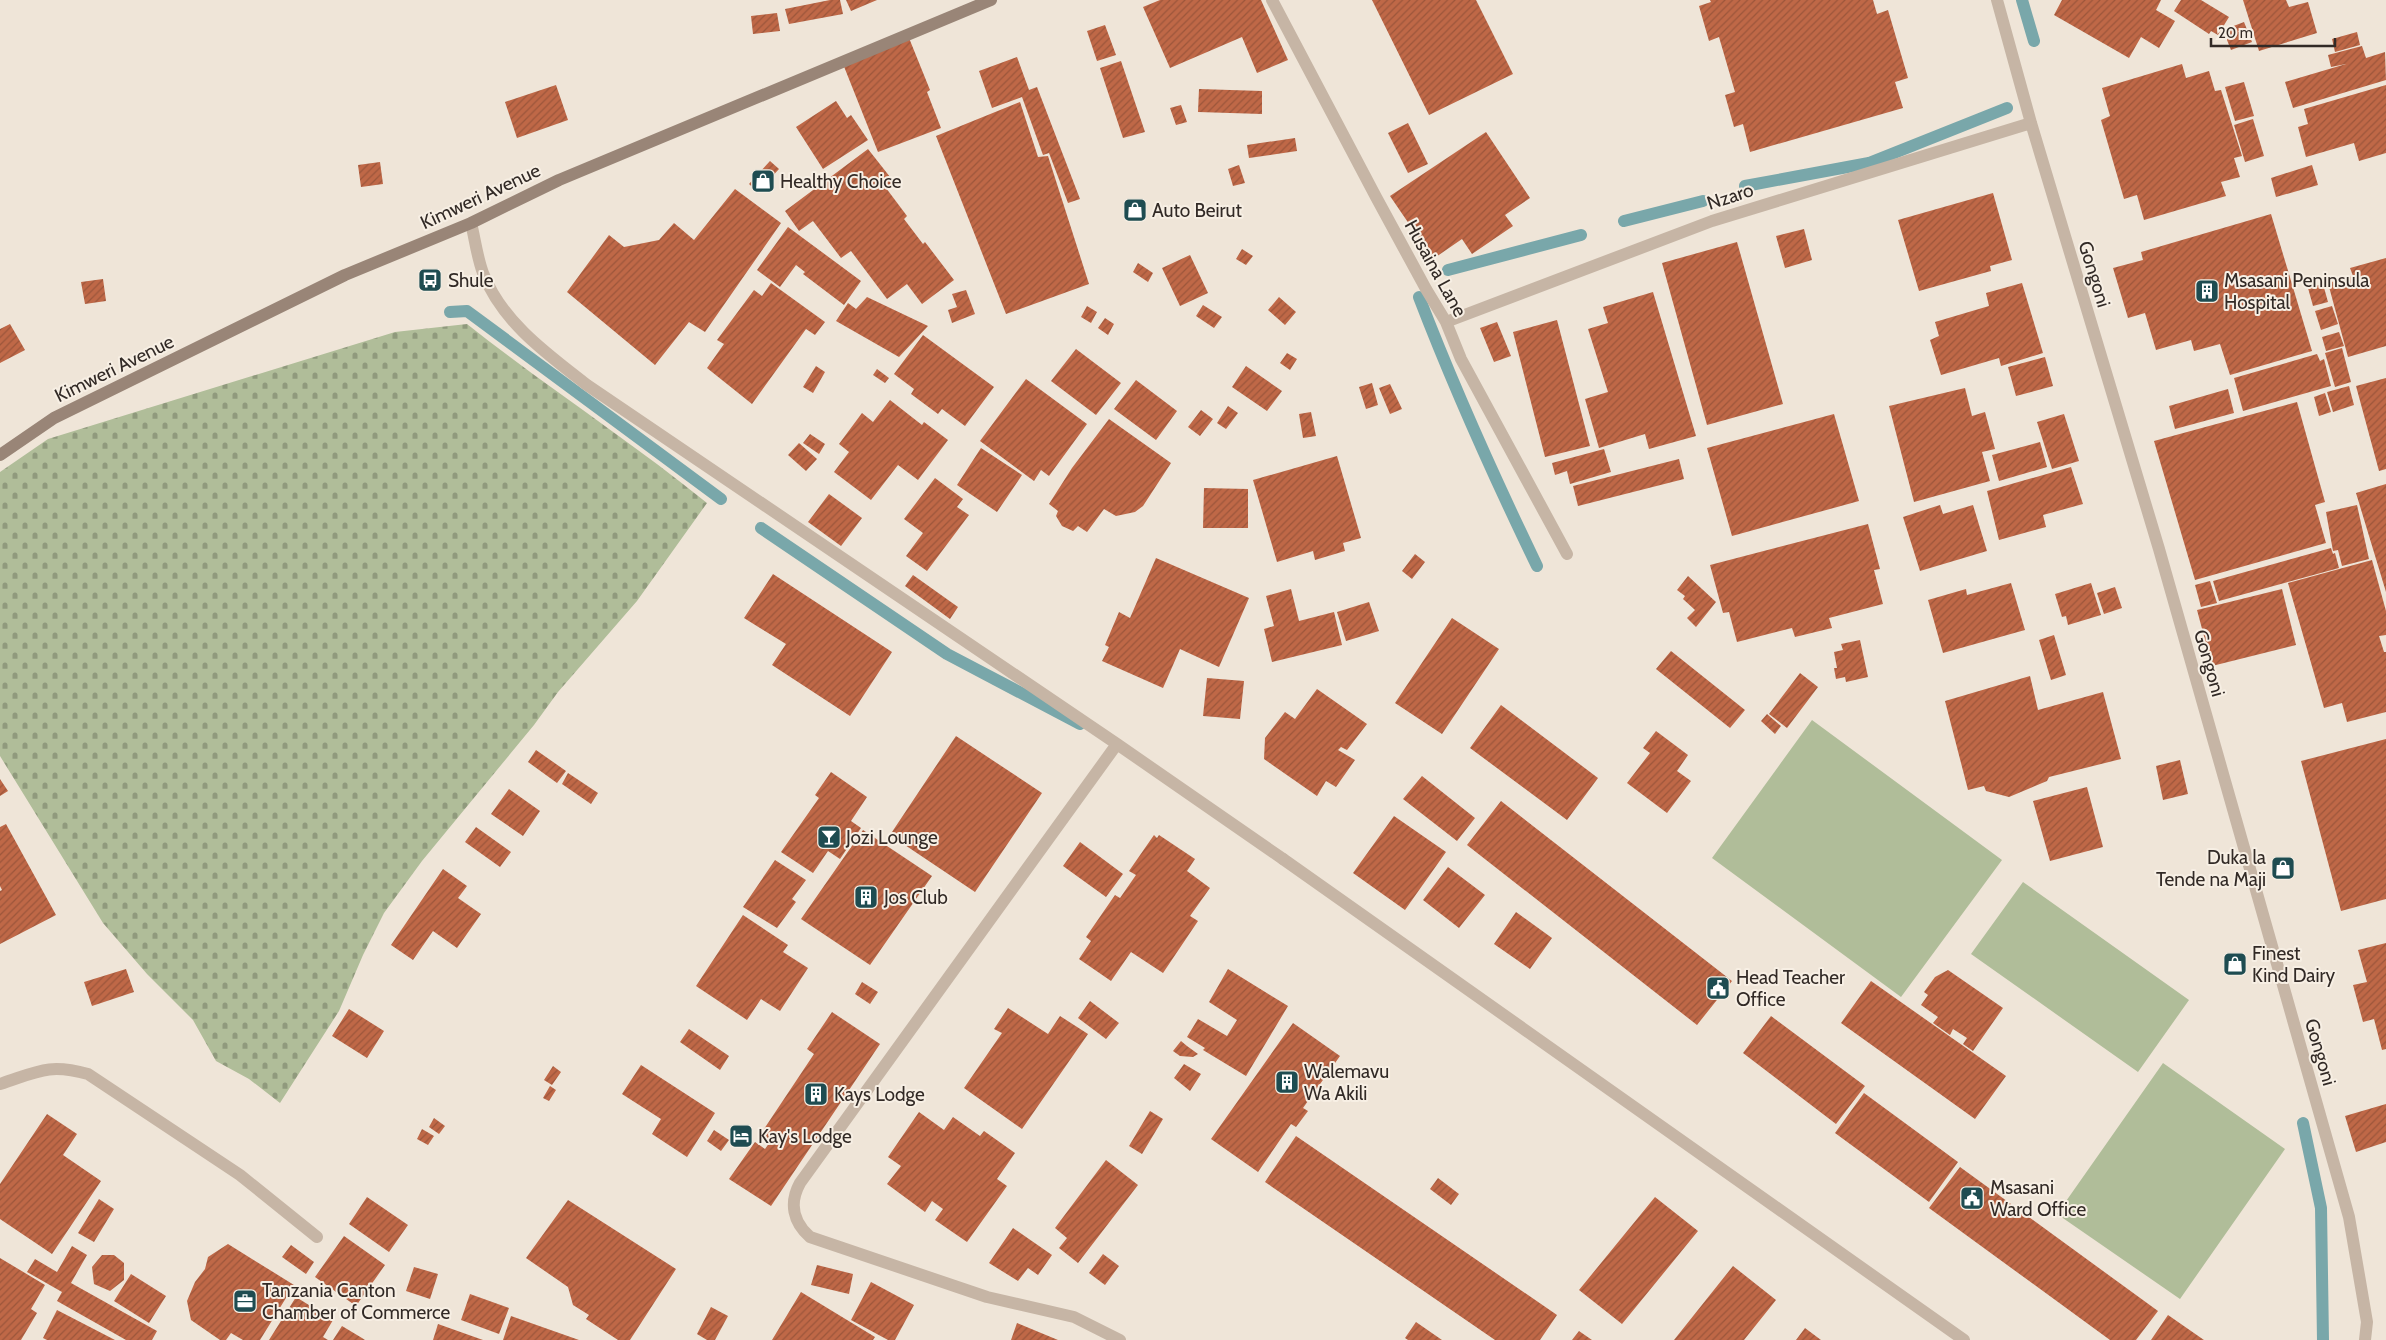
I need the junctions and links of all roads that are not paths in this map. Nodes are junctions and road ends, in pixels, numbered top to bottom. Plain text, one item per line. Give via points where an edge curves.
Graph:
1 (991, 0) edge
2 (1272, 0) edge
3 (1997, 0) edge
4 (2030, 123) junction
5 (471, 223) junction
6 (1446, 322) junction
7 (0, 455) edge
8 (1567, 554) dead end
9 (1117, 744) junction
10 (0, 1084) edge
11 (317, 1237) dead end
12 (1120, 1340) edge
13 (1964, 1340) edge
14 (2366, 1340) edge

1 - 5 street, Kimweri Avenue via 559,180
2 - 6 street, Husaina Lane via 1380,206
3 - 4 street, Gongoni
4 - 6 street, Nzaro via 1712,221
4 - 14 street, Gongoni via 2159,549 2349,1217 2367,1322
5 - 7 street, Kimweri Avenue via 345,275 283,305 54,418
5 - 9 street via 483,272 503,309 534,344 587,385
6 - 8 street, Husaina Lane via 1461,360
9 - 12 street via 800,1183 794,1194 794,1206 798,1223 810,1237 987,1297 1074,1317
9 - 13 street
10 - 11 street via 43,1069 65,1068 88,1074 240,1175

